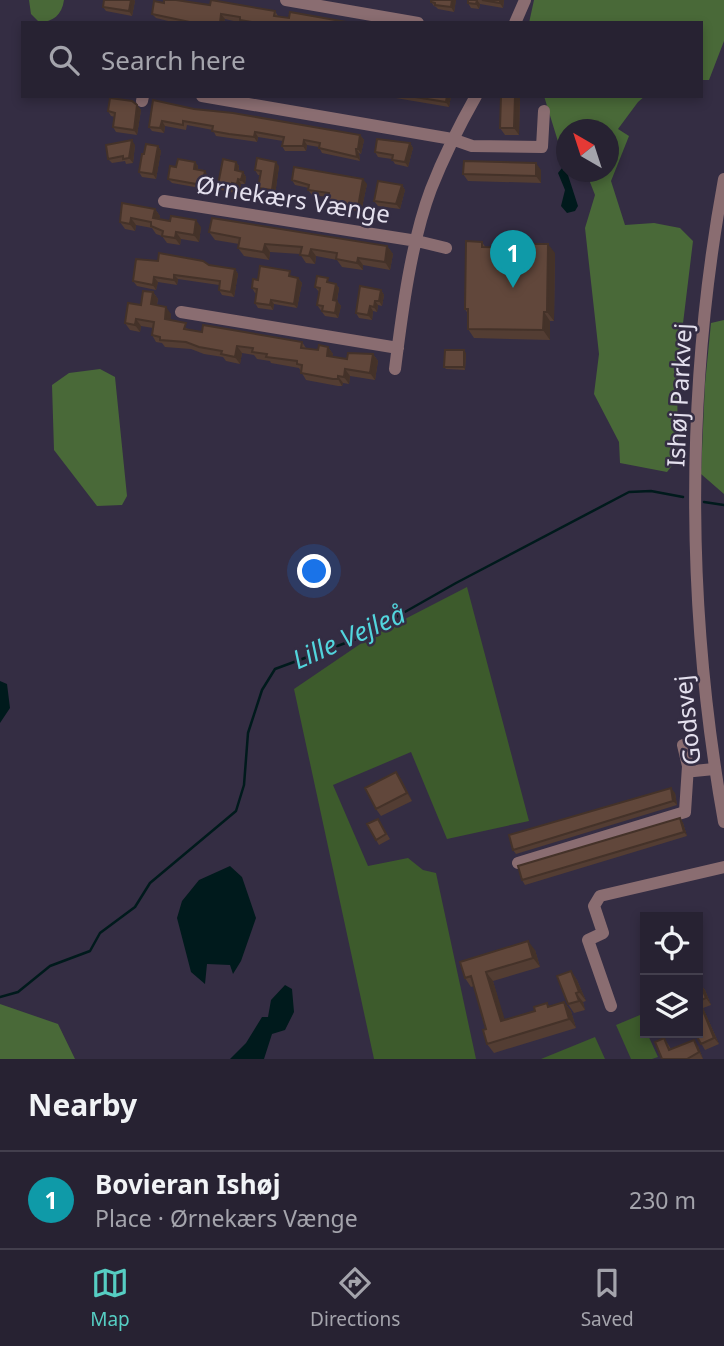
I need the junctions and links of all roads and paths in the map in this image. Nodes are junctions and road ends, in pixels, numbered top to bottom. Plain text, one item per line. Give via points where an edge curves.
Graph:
1 (286, 0) edge
2 (525, 0) edge
3 (407, 21) edge
4 (516, 21) edge
5 (214, 98) edge
6 (475, 98) edge
7 (544, 111) dead end
8 (452, 139) junction
9 (724, 179) edge
10 (164, 201) dead end
11 (417, 241) junction
12 (446, 248) dead end
13 (181, 312) dead end
14 (398, 348) junction
15 (395, 369) dead end
16 (698, 614) joint
17 (683, 745) dead end
18 (688, 766) junction
19 (715, 769) junction
20 (724, 822) edge
21 (518, 863) edge
22 (724, 867) edge
23 (611, 1006) dead end

1 - 3 street
2 - 4 street
5 - 8 street
6 - 8 street, Ørnekærs Vænge
7 - 8 street via 542,147 472,146
8 - 11 street, Ørnekærs Vænge via 430,192
9 - 16 street, Ishøj Parkvej via 698,396
10 - 11 street, Ørnekærs Vænge
11 - 12 street, Ørnekærs Vænge
11 - 14 street, Ørnekærs Vænge
13 - 14 street
14 - 15 street, Ørnekærs Vænge
16 - 19 street, Godsvej
17 - 18 street
18 - 19 street via 694,771
18 - 21 street via 685,812
19 - 20 street, Godsvej
22 - 23 street via 600,897 594,906 603,933 588,940

